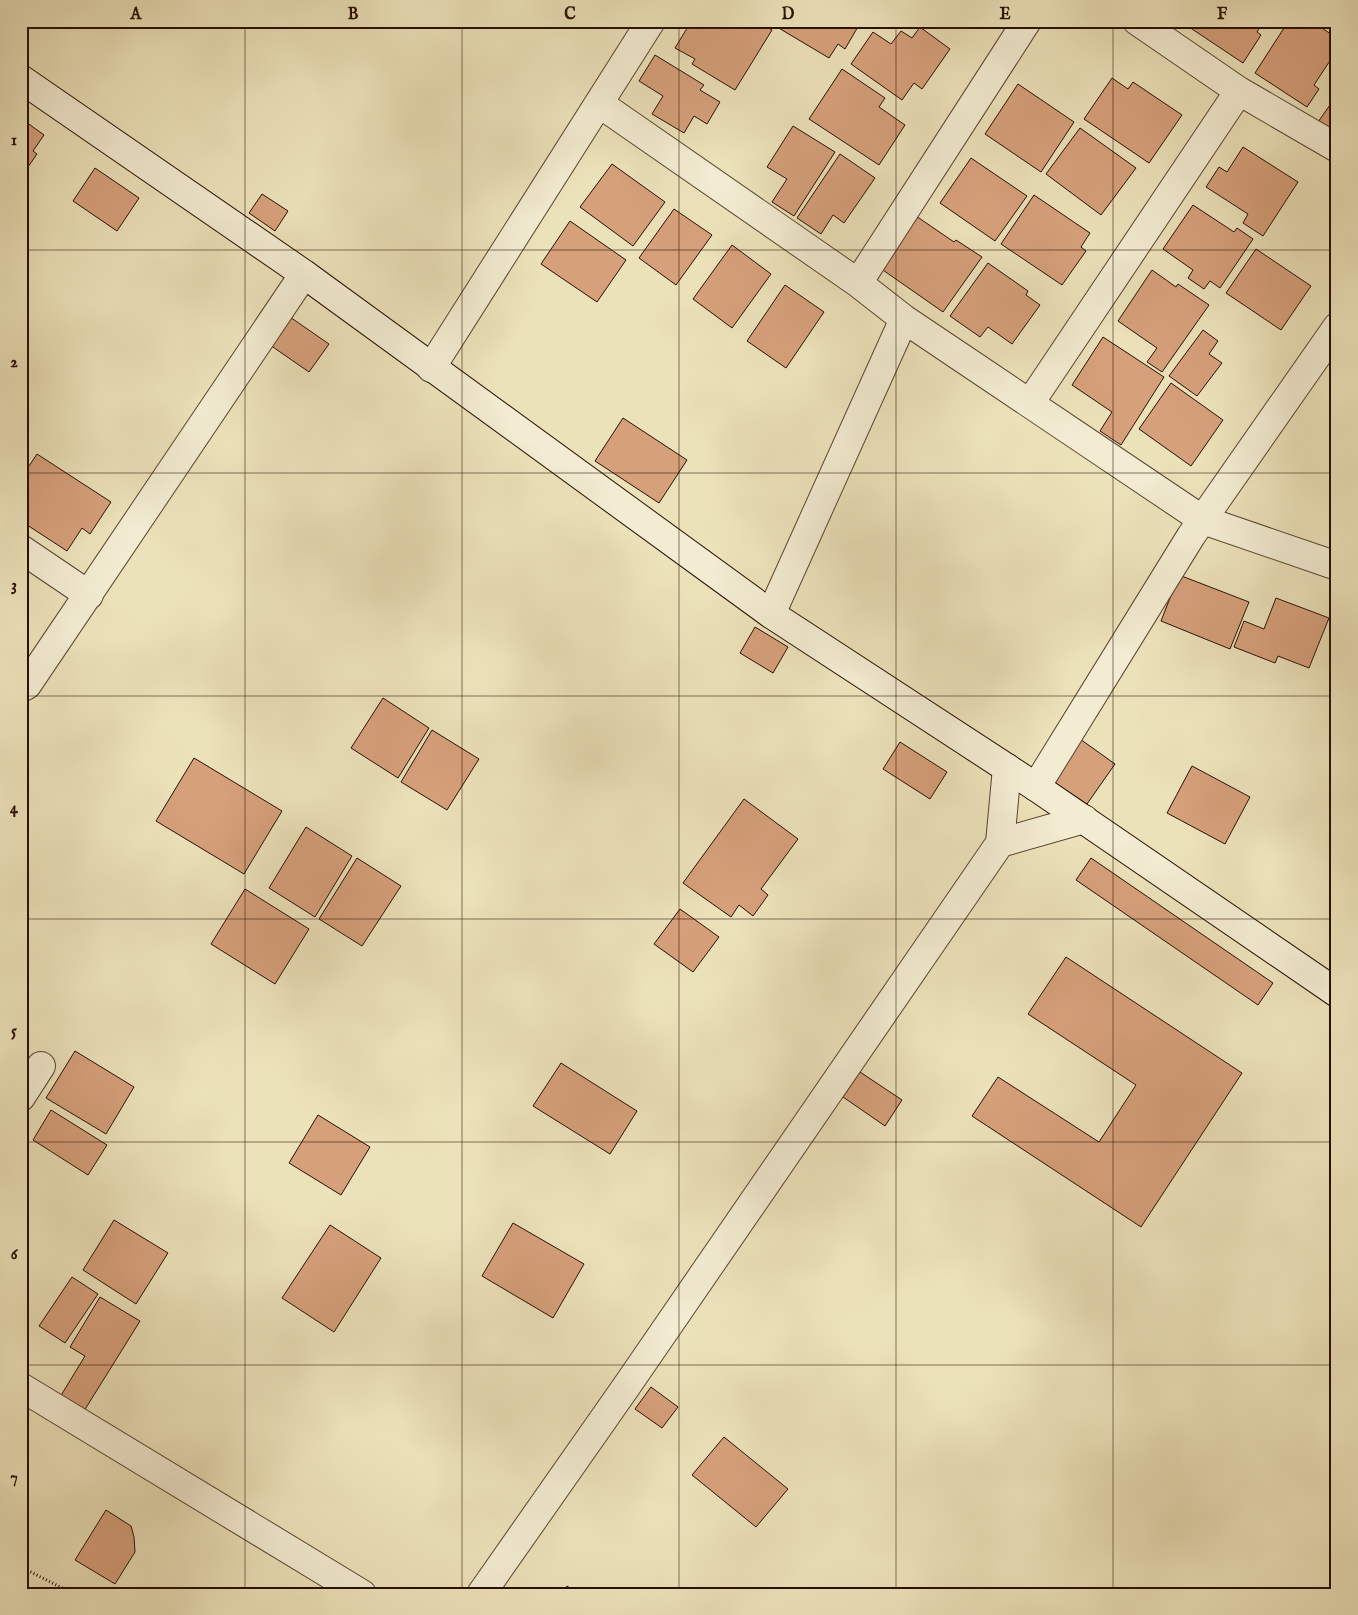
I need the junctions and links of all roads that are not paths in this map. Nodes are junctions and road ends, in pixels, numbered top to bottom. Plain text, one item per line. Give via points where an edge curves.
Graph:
1 (651, 21) edge
2 (1027, 21) edge
3 (1137, 21) edge
4 (21, 79) edge
5 (1239, 91) junction
6 (600, 104) junction
7 (1337, 148) edge
8 (304, 274) junction
9 (858, 283) junction
10 (904, 319) junction
11 (1337, 327) edge
12 (1329, 355) edge
13 (431, 368) junction
14 (1030, 403) junction
15 (1203, 520) junction
16 (21, 549) edge
17 (1337, 566) edge
18 (89, 595) junction
19 (771, 614) junction
20 (21, 688) edge
21 (1007, 768) junction
22 (1036, 787) junction
23 (1084, 819) junction
24 (1000, 843) junction
25 (1337, 993) edge
26 (41, 1066) dead end
27 (21, 1097) edge
28 (21, 1387) edge
29 (362, 1594) edge
30 (481, 1594) edge

1 - 6 street
2 - 9 street
3 - 5 street
4 - 8 street
5 - 7 street
5 - 14 street
6 - 9 street
6 - 13 street
8 - 13 street
8 - 18 street
9 - 10 street
10 - 14 street
10 - 19 street
11 - 12 street
12 - 15 street
13 - 19 street
14 - 15 street
15 - 17 street
15 - 22 street
16 - 18 street
18 - 20 street via 27,685
19 - 21 street
21 - 22 street
21 - 24 street
22 - 23 street
23 - 24 street
23 - 25 street
24 - 30 street
26 - 27 street
28 - 29 street

